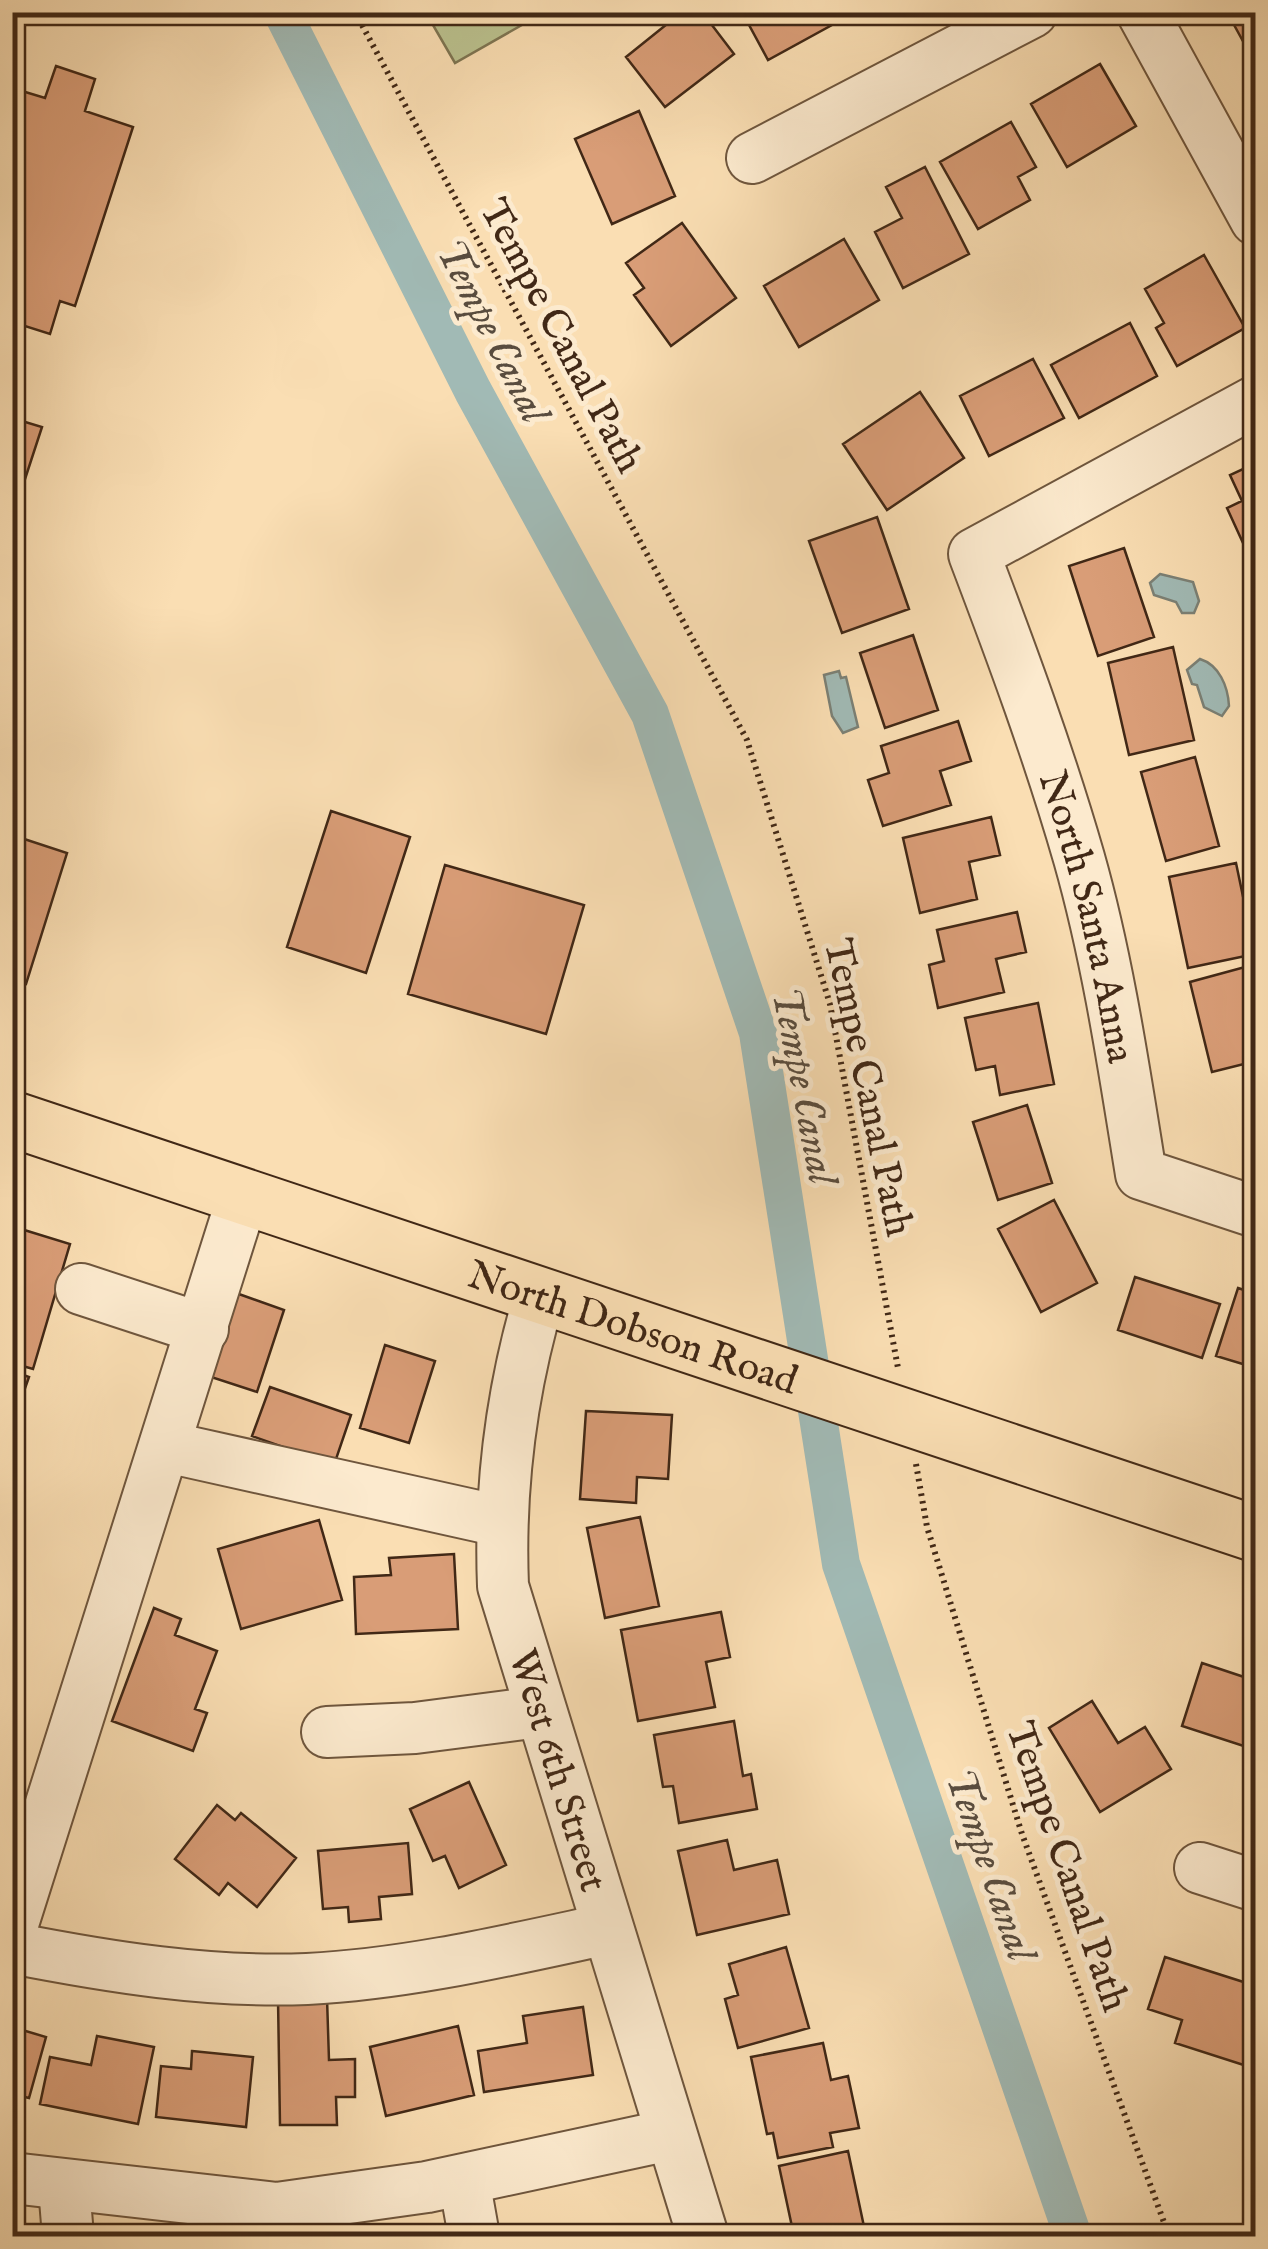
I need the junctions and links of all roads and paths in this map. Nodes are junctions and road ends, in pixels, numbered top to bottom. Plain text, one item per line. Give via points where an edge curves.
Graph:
1 (355, 12) edge
2 (1032, 12) edge
3 (1142, 12) edge
4 (752, 158) dead end
5 (1256, 220) edge
6 (1256, 401) edge
7 (12, 1119) edge
8 (243, 1196) junction
9 (1256, 1212) edge
10 (82, 1290) dead end
11 (540, 1294) junction
12 (203, 1328) junction
13 (895, 1413) junction
14 (167, 1447) junction
15 (500, 1521) junction
16 (1256, 1534) edge
17 (540, 1712) junction
18 (327, 1732) dead end
19 (1200, 1868) dead end
20 (1256, 1886) edge
21 (12, 1926) edge
22 (608, 1929) junction
23 (12, 1948) edge
24 (669, 2135) junction
25 (12, 2178) edge
26 (464, 2180) junction
27 (64, 2187) junction
28 (277, 2222) edge
29 (68, 2236) edge
30 (474, 2236) edge
31 (704, 2236) edge
32 (1169, 2236) edge

1 - 13 path, Tempe Canal Path via 747,740 830,1004
2 - 4 street
3 - 5 street
6 - 9 street, North Santa Anna via 974,554 1033,710 1080,862 1142,1174
7 - 8 main road, North Dobson Road
8 - 11 main road, North Dobson Road
8 - 12 street
10 - 12 street
11 - 13 main road, North Dobson Road
11 - 15 street, West 6th Street via 515,1392
12 - 14 street
13 - 16 main road, North Dobson Road
13 - 32 path, Tempe Canal Path via 1016,1816
14 - 15 street
14 - 21 street
15 - 17 street, West 6th Street via 503,1586
17 - 18 street
17 - 22 street, West 6th Street
19 - 20 street
22 - 23 street via 407,1969 306,1979 107,1966
22 - 24 street, West 6th Street
24 - 26 street
24 - 31 street, West 6th Street
25 - 27 street
26 - 28 street
26 - 30 street
27 - 28 street
27 - 29 street

